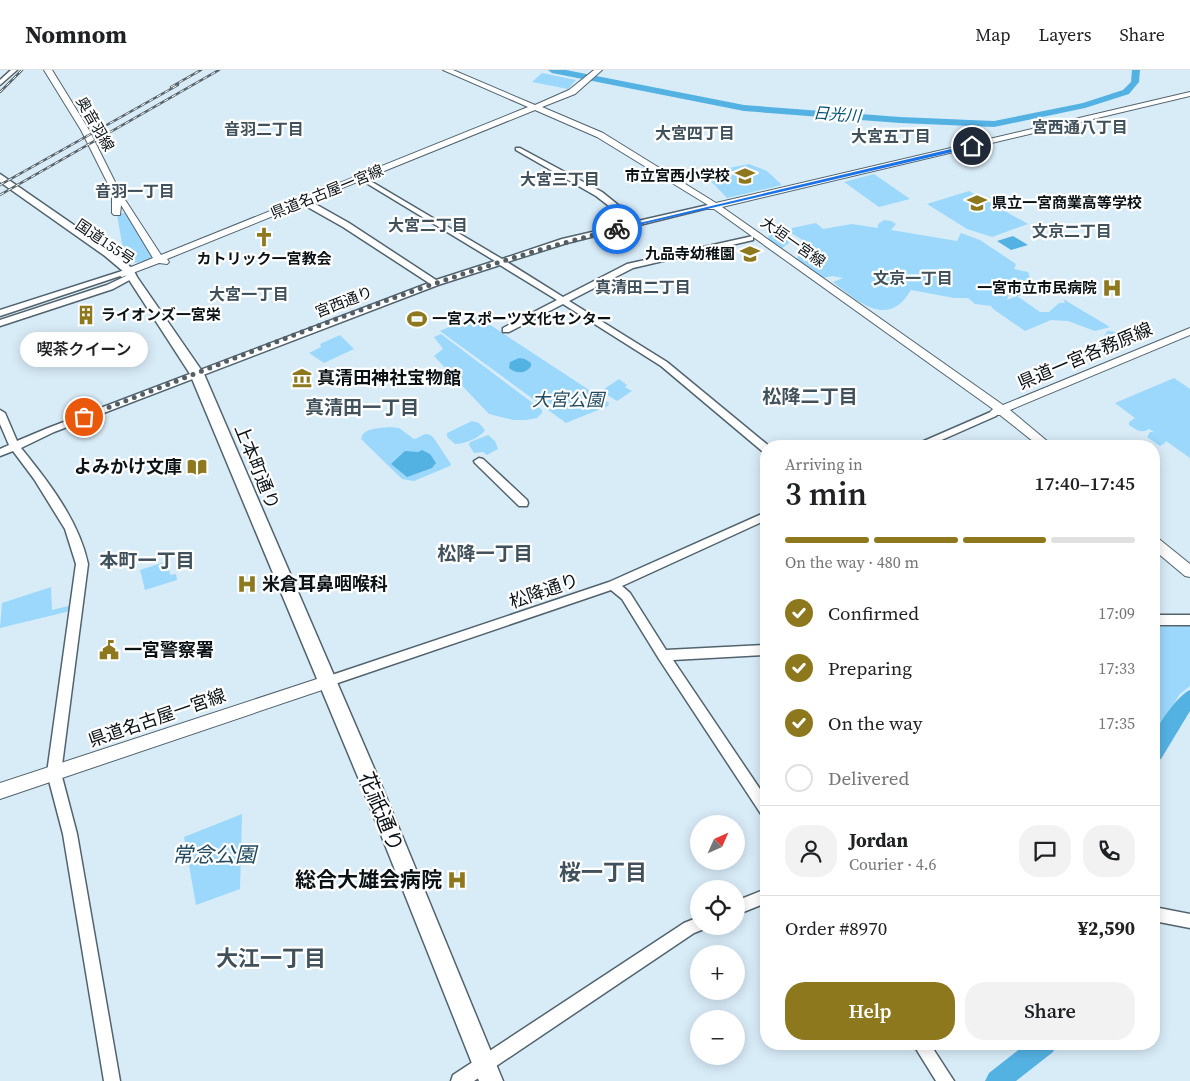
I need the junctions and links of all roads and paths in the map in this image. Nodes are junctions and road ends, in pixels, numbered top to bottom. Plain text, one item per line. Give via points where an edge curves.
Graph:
1 (14, 70) edge
2 (48, 70) edge
3 (440, 70) edge
4 (446, 70) edge
5 (592, 75) edge
6 (0, 82) edge
7 (1190, 94) edge
8 (534, 108) junction
9 (518, 149) dead end
10 (0, 178) edge
11 (365, 180) junction
12 (0, 186) edge
13 (116, 192) junction
14 (307, 203) junction
15 (711, 207) junction
16 (117, 213) dead end
17 (637, 224) junction
18 (750, 238) junction
19 (162, 261) junction
20 (501, 262) junction
21 (128, 274) junction
22 (435, 283) junction
23 (562, 300) junction
24 (0, 314) edge
25 (0, 322) edge
26 (506, 330) dead end
27 (1190, 331) edge
28 (197, 374) junction
29 (997, 412) junction
30 (0, 413) edge
31 (934, 440) edge
32 (1027, 440) edge
33 (1038, 440) edge
34 (760, 444) edge
35 (14, 446) junction
36 (0, 453) edge
37 (479, 461) dead end
38 (523, 503) dead end
39 (760, 519) edge
40 (1160, 536) edge
41 (1160, 548) edge
42 (1190, 561) edge
43 (1190, 572) edge
44 (613, 585) junction
45 (1160, 620) edge
46 (1190, 620) edge
47 (760, 650) edge
48 (663, 655) junction
49 (326, 682) junction
50 (54, 773) junction
51 (0, 791) edge
52 (760, 800) edge
53 (760, 898) edge
54 (745, 904) edge
55 (1160, 915) edge
56 (1190, 921) edge
57 (690, 928) edge
58 (925, 1050) edge
59 (488, 1072) edge
60 (112, 1081) edge
61 (459, 1081) edge
62 (946, 1081) edge

1 - 6 street
2 - 13 main road, 奥音羽線 via 85,130
3 - 8 main road, 大垣一宮線
4 - 8 main road, 大垣一宮線
5 - 8 main road, 県道名古屋一宮線 via 572,92
7 - 15 main road
8 - 11 main road, 県道名古屋一宮線
8 - 15 main road, 大垣一宮線 via 595,138
8 - 19 main road, 県道名古屋一宮線
9 - 17 street via 600,194
10 - 21 highway, 国道155号 via 105,251
11 - 14 main road, 県道名古屋一宮線
11 - 20 street
12 - 21 highway, 国道155号
13 - 16 main road, 奥音羽線
13 - 19 main road, 奥音羽線
14 - 19 main road, 県道名古屋一宮線
14 - 22 street
15 - 17 street, 宮西通り
15 - 18 main road, 大垣一宮線
15 - 29 main road, 大垣一宮線
17 - 20 street, 宮西通り
18 - 23 street via 630,266
18 - 29 main road, 大垣一宮線
19 - 21 main road, 県道名古屋一宮線
20 - 22 street, 宮西通り
20 - 23 street
21 - 24 street
21 - 25 street via 110,286
21 - 28 highway, 上本町通り
22 - 28 street, 宮西通り
23 - 26 street
23 - 34 street via 664,364
27 - 29 main road, 県道一宮各務原線
28 - 35 street, 宮西通り
28 - 49 highway, 上本町通り
29 - 31 street
29 - 32 main road, 大垣一宮線
29 - 33 main road, 大垣一宮線
30 - 35 street
35 - 36 street, 宮西通り
35 - 50 street via 38,476 70,528 82,564
37 - 38 street
39 - 44 street, 松降通り
40 - 42 main road
41 - 43 main road
44 - 48 street via 626,596
44 - 49 street, 松降通り
45 - 46 street
47 - 48 street
48 - 52 street
49 - 50 main road, 県道名古屋一宮線
49 - 59 highway, 花祇通り
50 - 51 main road, 県道名古屋一宮線
50 - 60 street via 70,834
53 - 54 street
55 - 56 street
57 - 59 street
58 - 62 street
59 - 61 street

